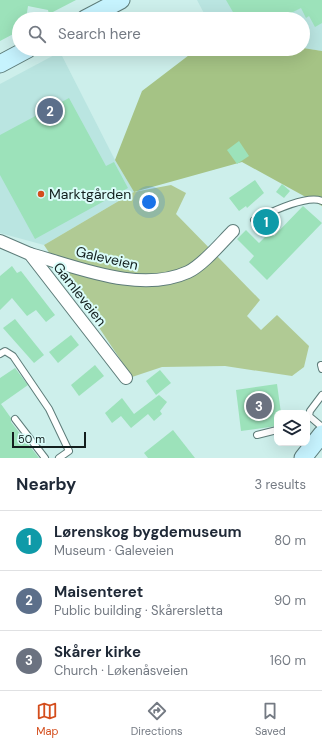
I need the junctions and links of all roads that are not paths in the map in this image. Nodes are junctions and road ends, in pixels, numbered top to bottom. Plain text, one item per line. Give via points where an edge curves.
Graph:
1 (121, 0) edge
2 (98, 12) edge
3 (15, 56) edge
4 (0, 64) edge
5 (322, 200) edge
6 (254, 220) dead end
7 (233, 231) dead end
8 (0, 241) edge
9 (30, 254) junction
10 (0, 354) edge
11 (126, 378) dead end
12 (322, 395) edge
13 (310, 411) edge
14 (310, 418) edge
15 (15, 419) dead end
16 (322, 427) edge
17 (274, 431) edge
18 (322, 434) edge
19 (257, 435) dead end
20 (45, 458) edge
21 (59, 458) edge
22 (303, 458) edge

1 - 2 street
3 - 4 street
5 - 6 lane via 303,200
7 - 9 street, Galeveien via 189,272 167,279 141,282
8 - 9 street, Gamleveien
9 - 11 street, Gamleveien
10 - 21 lane via 6,351 13,356 48,408 69,451
12 - 13 lane
14 - 16 lane
15 - 20 lane
17 - 19 lane
18 - 22 street

